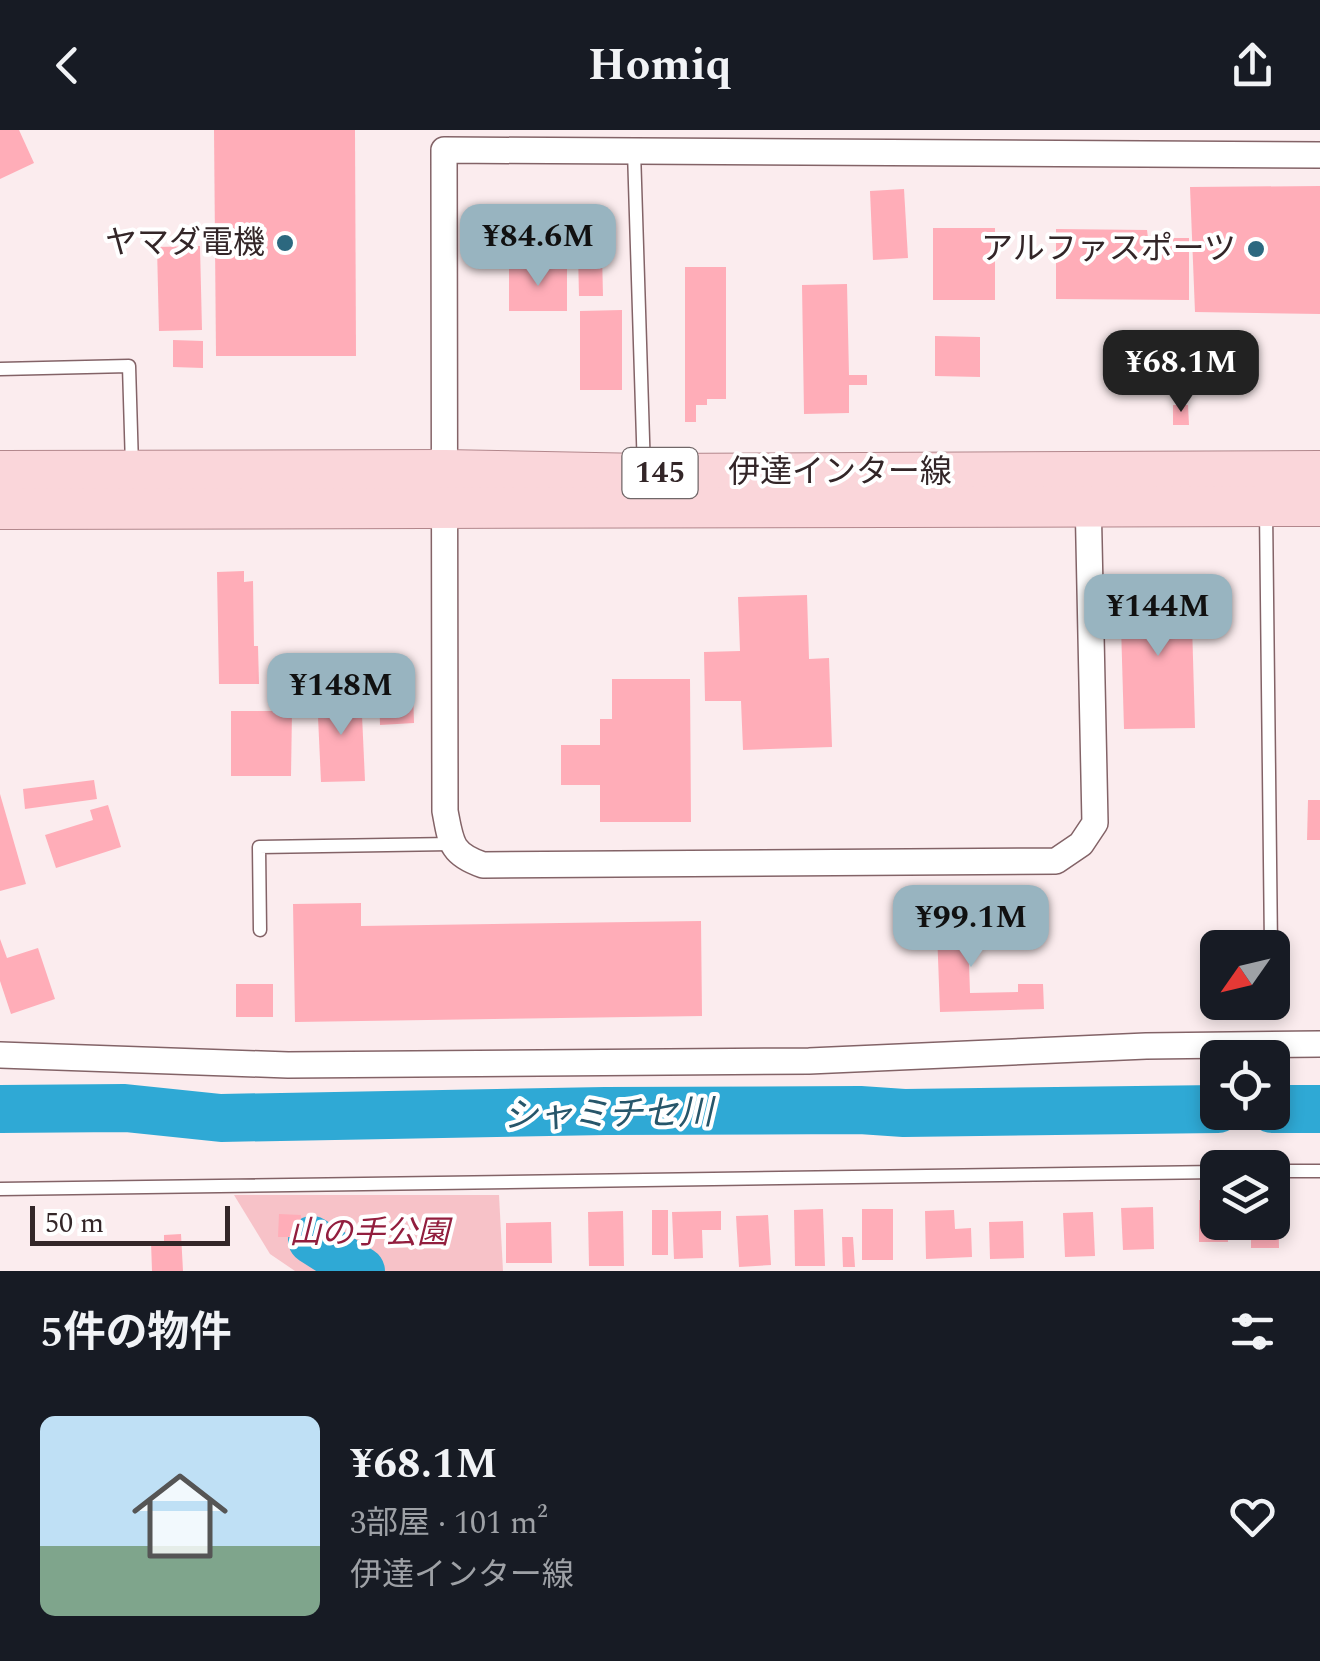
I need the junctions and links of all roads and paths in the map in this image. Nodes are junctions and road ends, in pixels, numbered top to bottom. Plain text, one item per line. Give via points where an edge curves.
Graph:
1 (634, 151) junction
2 (1320, 155) edge
3 (0, 369) edge
4 (0, 471) edge
5 (1320, 471) edge
6 (644, 474) junction
7 (132, 489) junction
8 (446, 489) junction
9 (1088, 489) junction
10 (1266, 506) junction
11 (1320, 506) edge
12 (0, 508) edge
13 (451, 844) junction
14 (260, 930) dead end
15 (1271, 930) edge
16 (1320, 1044) edge
17 (0, 1055) edge
18 (1320, 1171) edge
19 (1200, 1172) edge
20 (1290, 1172) edge
21 (0, 1189) edge

1 - 2 street
1 - 6 lane
1 - 8 street via 444,150
3 - 7 lane via 129,366
4 - 7 main road, 伊達インター線 / 145
5 - 9 main road, 伊達インター線 / 145
6 - 8 main road, 伊達インター線 / 145
6 - 9 main road, 伊達インター線 / 145
7 - 8 main road, 伊達インター線 / 145
7 - 12 main road, 伊達インター線 / 145
8 - 9 main road, 伊達インター線 / 145
8 - 13 street via 445,811
9 - 10 main road, 伊達インター線 / 145
9 - 13 street via 1095,823 1081,844 1056,861 484,866
10 - 11 main road, 伊達インター線 / 145
10 - 15 lane
13 - 14 lane via 259,846
16 - 17 street via 771,1062 288,1065
18 - 20 lane
19 - 21 lane

